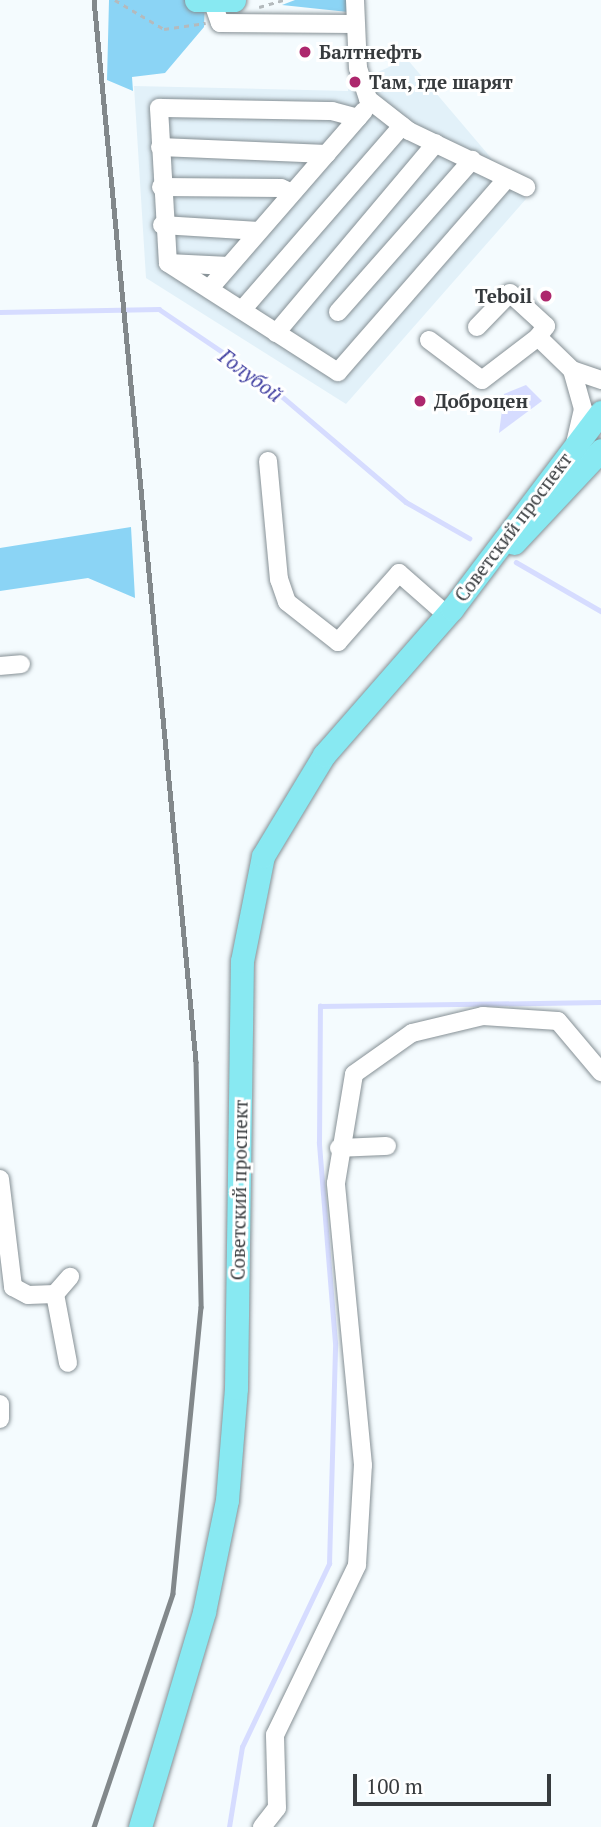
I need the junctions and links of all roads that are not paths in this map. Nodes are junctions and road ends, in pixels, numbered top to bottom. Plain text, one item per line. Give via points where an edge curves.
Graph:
1 (355, 0) edge
2 (215, 6) edge
3 (354, 24) junction
4 (371, 102) junction
5 (358, 118) junction
6 (402, 127) junction
7 (436, 143) junction
8 (160, 147) junction
9 (327, 154) junction
10 (472, 160) junction
11 (507, 178) junction
12 (161, 187) junction
13 (526, 187) dead end
14 (292, 193) junction
15 (163, 225) junction
16 (260, 231) junction
17 (168, 263) junction
18 (229, 266) junction
19 (210, 288) junction
20 (242, 310) junction
21 (338, 312) dead end
22 (477, 327) dead end
23 (276, 333) junction
24 (538, 337) junction
25 (429, 340) dead end
26 (572, 370) junction
27 (601, 380) edge
28 (601, 412) edge
29 (574, 446) junction
30 (601, 450) edge
31 (268, 461) dead end
32 (449, 612) junction
33 (21, 664) dead end
34 (0, 666) edge
35 (601, 1072) edge
36 (387, 1146) dead end
37 (339, 1148) junction
38 (0, 1179) edge
39 (70, 1277) dead end
40 (55, 1294) junction
41 (68, 1363) dead end
42 (140, 1827) edge
43 (262, 1827) edge

1 - 3 lane
2 - 3 lane
3 - 4 lane via 358,68
4 - 5 lane
4 - 6 lane
5 - 8 lane via 332,111 159,108
5 - 9 lane
6 - 7 lane
6 - 20 lane
7 - 10 lane
7 - 23 lane
8 - 9 lane
8 - 12 lane
9 - 14 lane
10 - 11 lane
10 - 21 lane
11 - 13 lane
11 - 23 lane via 338,372
12 - 14 lane via 281,188
12 - 15 lane
14 - 16 lane
15 - 16 lane
15 - 17 lane
16 - 18 lane
17 - 18 lane
17 - 19 lane
18 - 19 lane
19 - 20 lane
20 - 23 lane
22 - 24 lane via 510,293 547,326
24 - 25 lane via 482,380
24 - 26 lane
26 - 27 lane
26 - 29 lane via 583,409
28 - 29 main road, Советский проспект
29 - 32 main road, Советский проспект
30 - 32 main road, Советский проспект
31 - 32 lane via 279,579 287,601 338,642 399,573
32 - 42 main road, Советский проспект via 324,755 282,819 250,900 242,961 236,1388 228,1500 204,1612
33 - 34 lane
35 - 37 lane via 558,1021 483,1016 412,1033 354,1074
36 - 37 lane
37 - 43 lane via 336,1183 363,1465 357,1565 275,1735 277,1808
38 - 40 lane via 13,1287 28,1295
39 - 40 lane
40 - 41 lane

